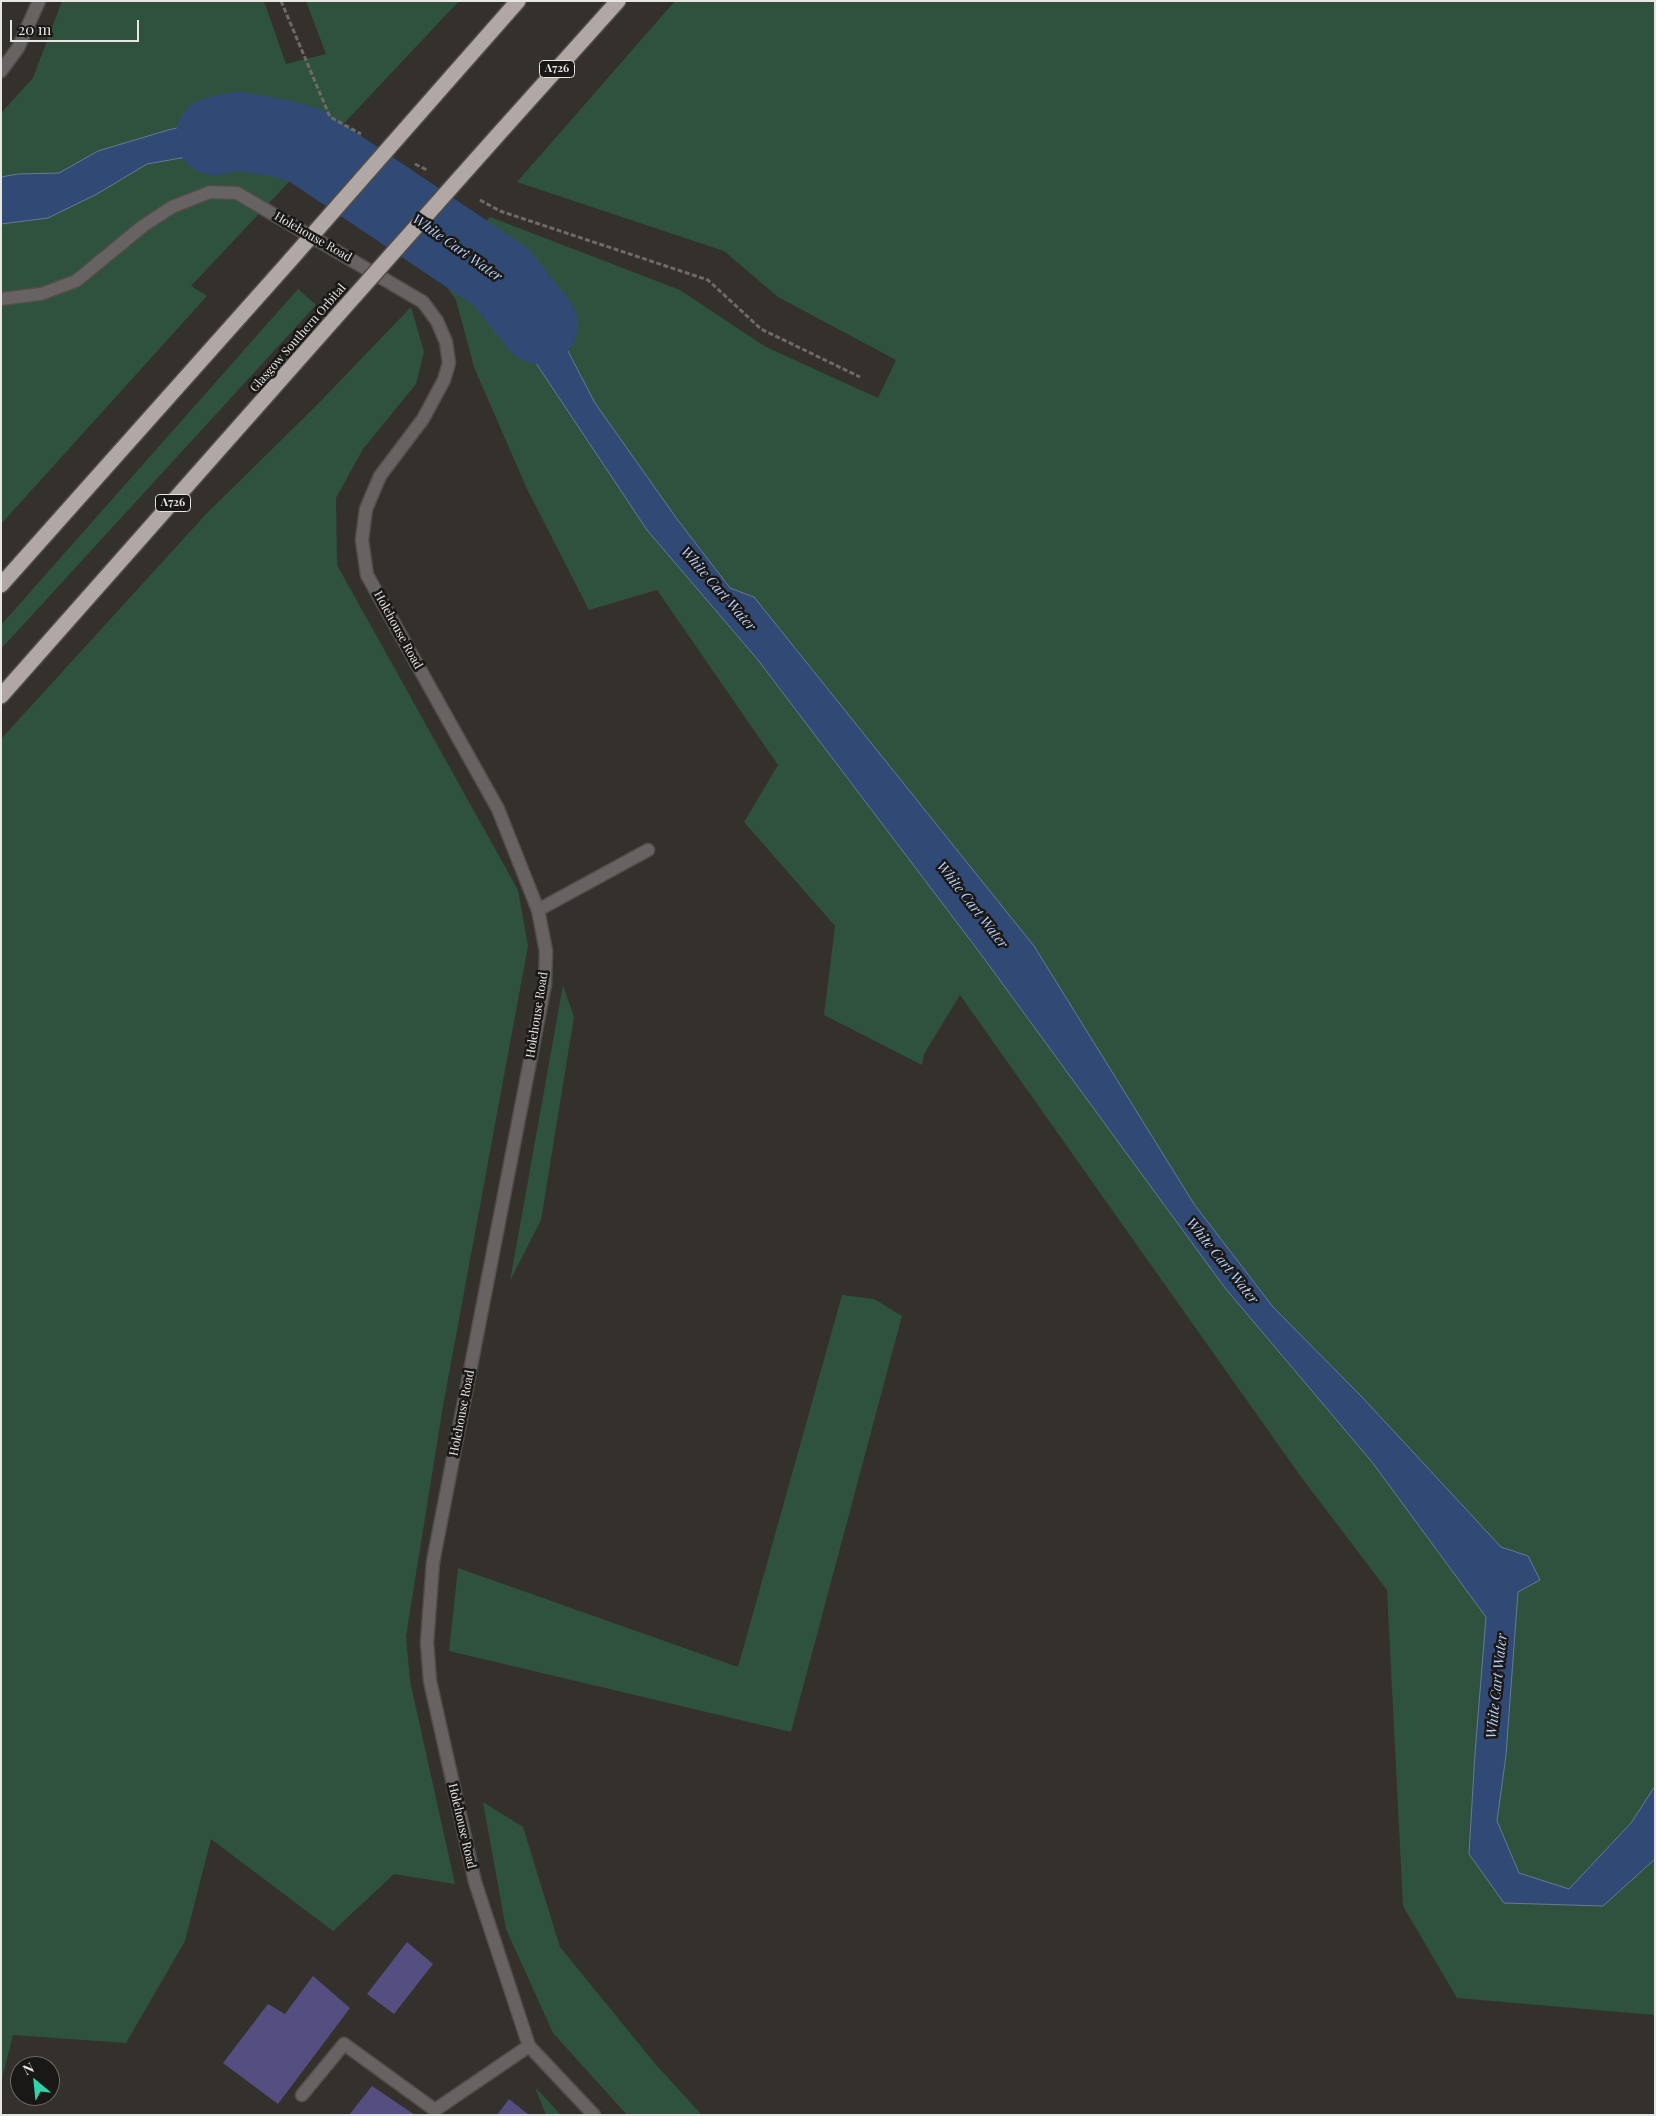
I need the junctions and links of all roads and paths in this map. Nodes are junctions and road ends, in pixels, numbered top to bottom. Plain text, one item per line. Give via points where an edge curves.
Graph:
1 (39, 1) edge
2 (281, 1) edge
3 (518, 1) edge
4 (618, 1) edge
5 (1, 71) edge
6 (364, 136) dead end
7 (406, 159) dead end
8 (432, 174) dead end
9 (475, 197) dead end
10 (1, 299) edge
11 (860, 377) dead end
12 (1, 585) edge
13 (1, 696) edge
14 (648, 850) dead end
15 (538, 910) junction
16 (529, 2046) junction
17 (302, 2095) dead end
18 (435, 2113) edge
19 (594, 2115) edge

1 - 5 street via 18,48
2 - 6 path via 330,117
3 - 12 highway, bridge
4 - 13 highway, Glasgow Southern Orbital / A726, bridge
7 - 8 path
9 - 11 path via 500,211 708,280 761,329
10 - 15 street, Holehouse Road via 41,294 76,281 143,226 172,207 210,192 237,193 423,302 437,321 446,342 449,363 444,380 423,418 380,476 366,509 362,540 367,575 498,809
14 - 15 street
15 - 16 street, Holehouse Road via 546,950 544,984 433,1562 427,1643 430,1681 475,1882
16 - 18 street
16 - 19 street, Holehouse Road
17 - 18 street via 344,2044

